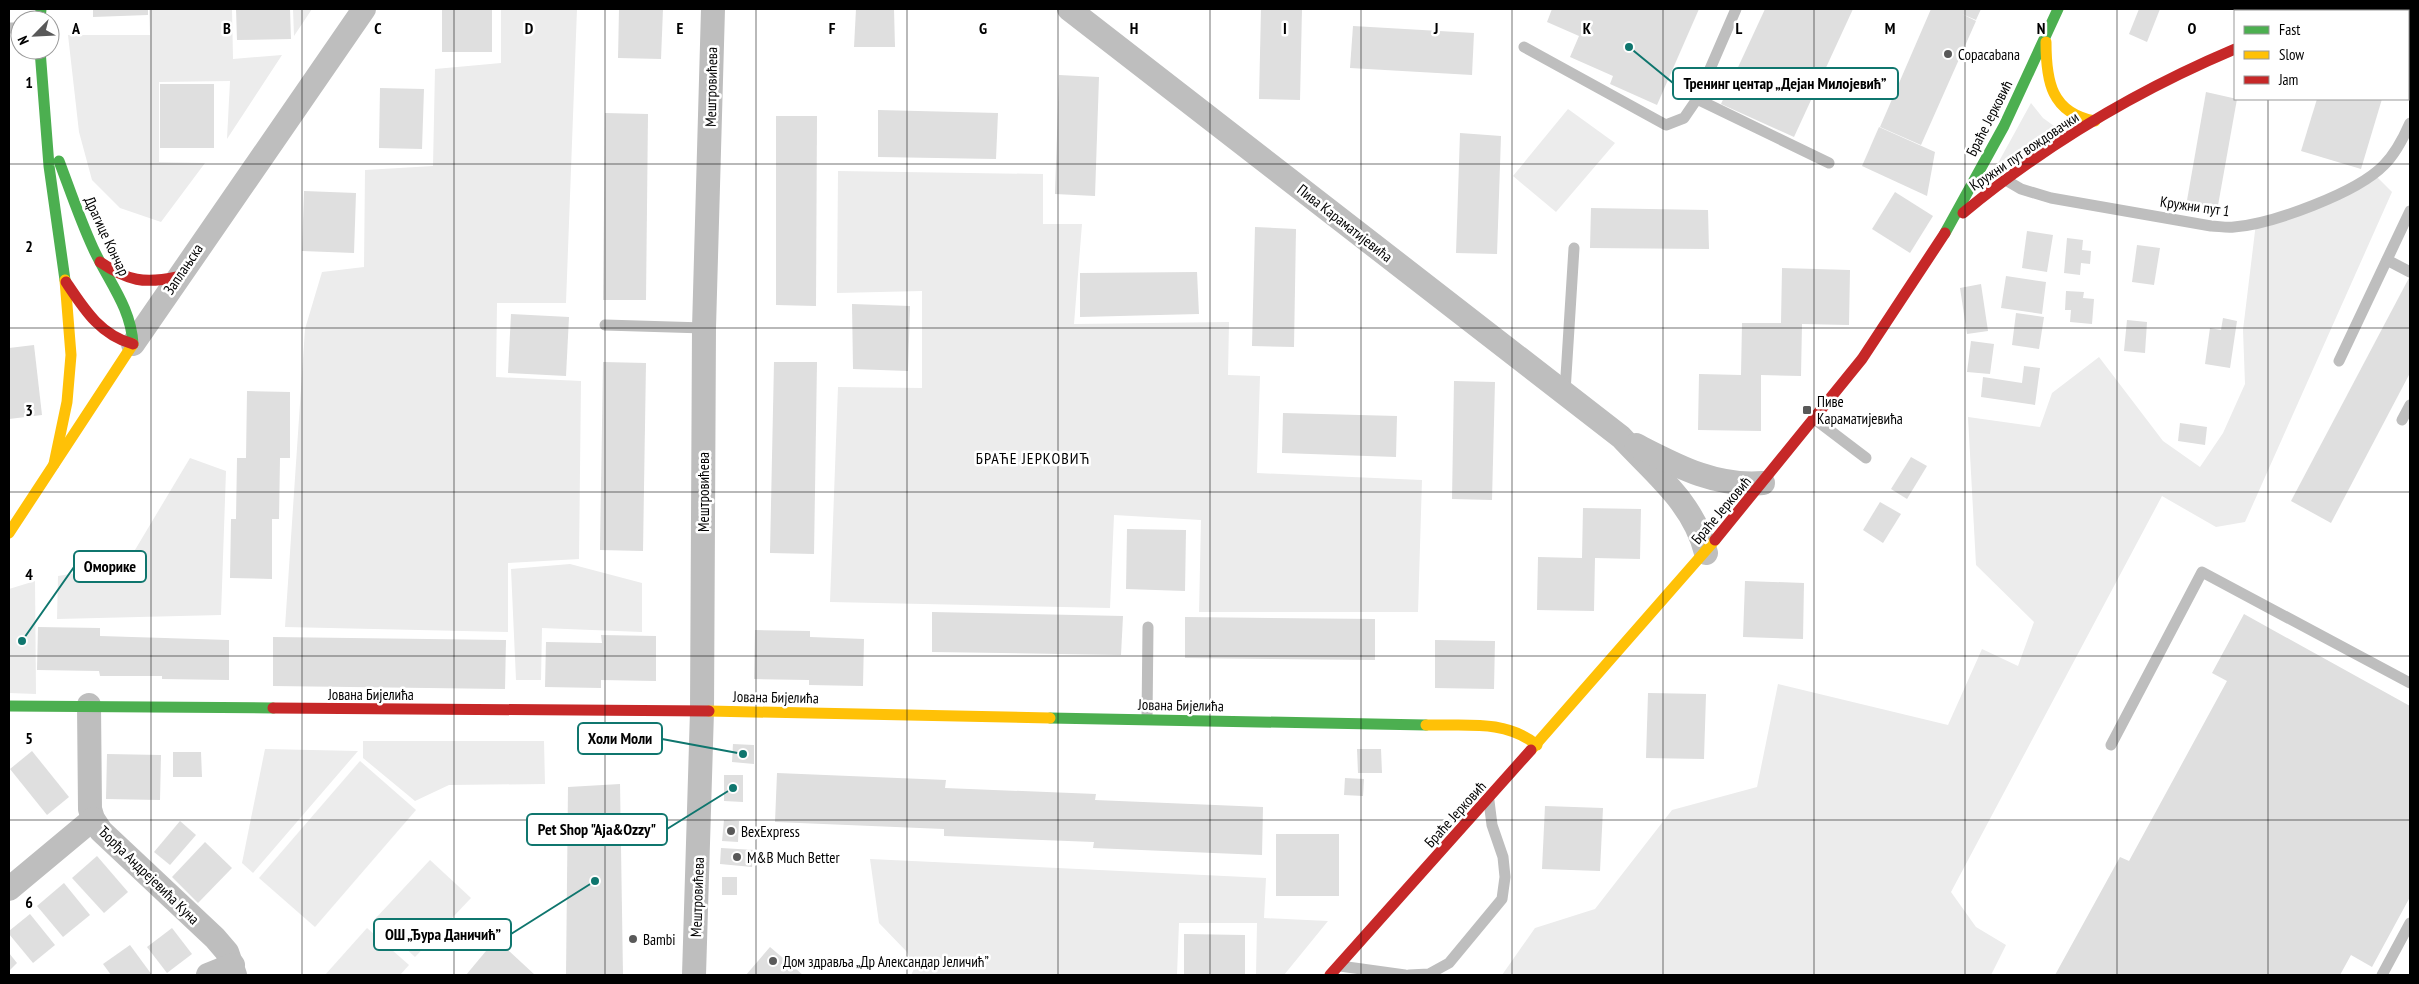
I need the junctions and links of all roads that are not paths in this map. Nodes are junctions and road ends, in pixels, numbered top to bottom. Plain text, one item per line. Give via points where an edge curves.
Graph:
1 (364, 9) edge
2 (713, 9) edge
3 (1068, 9) edge
4 (1736, 9) edge
5 (2058, 9) edge
6 (2046, 36) junction
7 (1524, 46) dead end
8 (2234, 49) edge
9 (41, 60) edge
10 (1697, 99) junction
11 (2095, 121) junction
12 (2410, 123) edge
13 (48, 142) junction
14 (1829, 163) dead end
15 (2004, 179) junction
16 (2410, 211) edge
17 (1950, 227) junction
18 (1574, 248) dead end
19 (2387, 260) junction
20 (100, 262) junction
21 (2410, 272) edge
22 (178, 278) junction
23 (66, 281) junction
24 (605, 324) dead end
25 (704, 328) junction
26 (133, 344) junction
27 (2339, 361) dead end
28 (1565, 392) junction
29 (2410, 405) edge
30 (1816, 420) junction
31 (2402, 420) dead end
32 (1621, 437) junction
33 (1866, 458) dead end
34 (54, 464) junction
35 (1763, 483) junction
36 (9, 533) edge
37 (1706, 552) junction
38 (1148, 626) dead end
39 (2410, 683) edge
40 (89, 705) junction
41 (9, 706) edge
42 (702, 711) junction
43 (1147, 719) junction
44 (1537, 745) junction
45 (2111, 745) dead end
46 (1489, 799) junction
47 (93, 819) junction
48 (9, 889) edge
49 (2410, 923) edge
50 (1339, 966) junction
51 (234, 970) edge
52 (208, 975) edge
53 (694, 975) edge
54 (1330, 975) edge
55 (1405, 975) edge
56 (1409, 975) edge
57 (2382, 975) edge

1 - 22 street, Заплањска
2 - 25 street, Мештровићева
3 - 28 street, Пива Караматијевића
4 - 10 lane
5 - 6 street, Браће Јерковић
6 - 11 street, Кружни пут вождовачки via 2047,75 2054,96 2071,114
6 - 17 street, Браће Јерковић
7 - 10 lane via 1666,125 1684,118
8 - 11 street, Кружни пут вождовачки via 2178,73
9 - 13 street, Драгице Кончар
10 - 14 lane
11 - 15 street, Кружни пут вождовачки
12 - 15 lane, Кружни пут 1 via 2396,152 2383,166 2351,188 2274,219 2234,227 2211,226 2051,198 2021,190
13 - 20 street, Драгице Кончар
13 - 23 street, Драгице Кончар
15 - 17 street, Кружни пут вождовачки
16 - 19 lane
17 - 30 street, Браће Јерковић via 1885,328
18 - 28 lane
19 - 21 lane
19 - 27 lane
20 - 22 street via 135,282
20 - 26 street, Драгице Кончар via 128,314
22 - 26 street, Заплањска
23 - 26 street via 99,327 114,338
23 - 34 street, Драгице Кончар via 71,355 67,402
24 - 25 lane
25 - 42 street, Мештровићева
26 - 34 street, Заплањска
28 - 32 street, Пива Караматијевића
29 - 31 lane
30 - 33 lane
30 - 35 street, Браће Јерковић
32 - 35 street, Пива Караматијевића via 1709,479 1742,484
32 - 37 street, Пива Караматијевића via 1686,506 1701,531
34 - 36 street, Заплањска
35 - 37 street, Браће Јерковић
37 - 44 street, Браће Јерковић
38 - 43 lane
39 - 45 lane via 2202,572
40 - 41 street, Јована Бијелића
40 - 42 street, Јована Бијелића
40 - 47 street, Ђорђа Андрејевића Куна via 90,809
42 - 43 street, Јована Бијелића
42 - 53 street, Мештровићева
43 - 44 street, Јована Бијелића via 1512,728
44 - 46 street, Браће Јерковић
46 - 50 street, Браће Јерковић
46 - 56 lane via 1492,825 1503,857 1502,899 1449,963 1429,974
47 - 48 street
47 - 51 street, Ђорђа Андрејевића Куна via 101,831 215,938 227,952
49 - 57 lane
50 - 54 street, Браће Јерковић
50 - 55 lane
51 - 52 street

